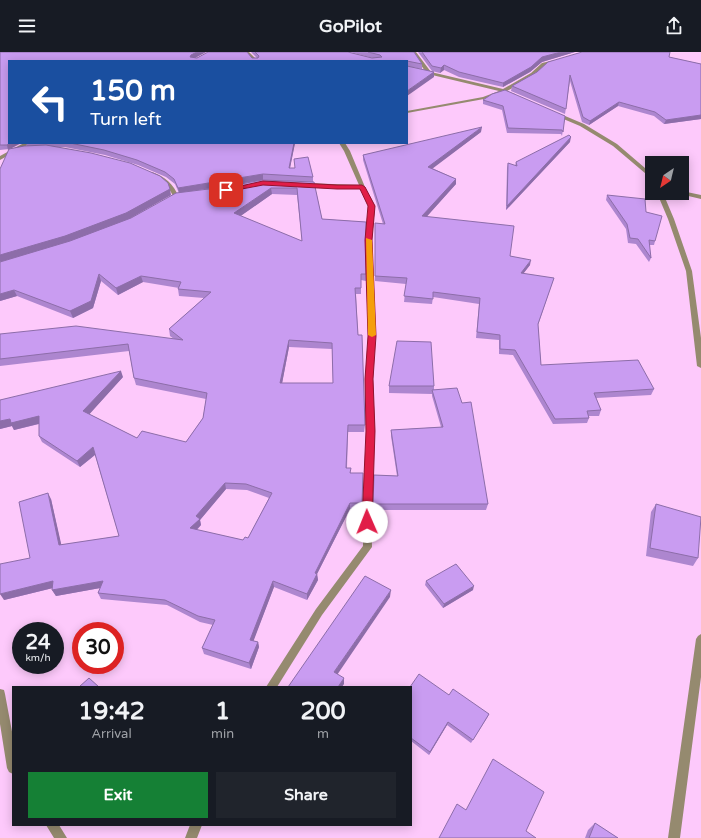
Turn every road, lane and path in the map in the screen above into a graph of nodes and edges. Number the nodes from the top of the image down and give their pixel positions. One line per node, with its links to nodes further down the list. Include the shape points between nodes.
1 (247, 52): 3 (street)
2 (414, 52): 6 (street)
3 (255, 60)
4 (558, 60): 7 (street, via 544,64 533,74)
5 (408, 68): 6 (street)
6 (429, 73): 7 (street)
7 (504, 91): 8 (street); 10 (street, via 484,98)
8 (517, 97)
9 (549, 111): 14 (street, via 582,125 615,145)
10 (408, 112)
11 (343, 144): 17 (street)
12 (28, 146): 13 (street)
13 (0, 158)
14 (645, 171)
15 (145, 172): 20 (street, via 162,177 172,186)
16 (295, 184): 17 (street)
17 (362, 187): 26 (street, via 372,206 369,240 372,336 369,379 371,431 366,509 368,547 319,612)
18 (689, 194): 21 (street)
19 (184, 196): 20 (street)
20 (176, 197): 23 (street)
21 (701, 197)
22 (663, 200): 24 (street, via 690,271)
23 (163, 204)
24 (701, 366)
25 (701, 639): 33 (street)
26 (272, 686)
27 (0, 694): 28 (street)
28 (12, 762)
29 (53, 826): 31 (street)
30 (196, 826): 32 (street)
31 (62, 838)
32 (191, 838)
33 (674, 838)

